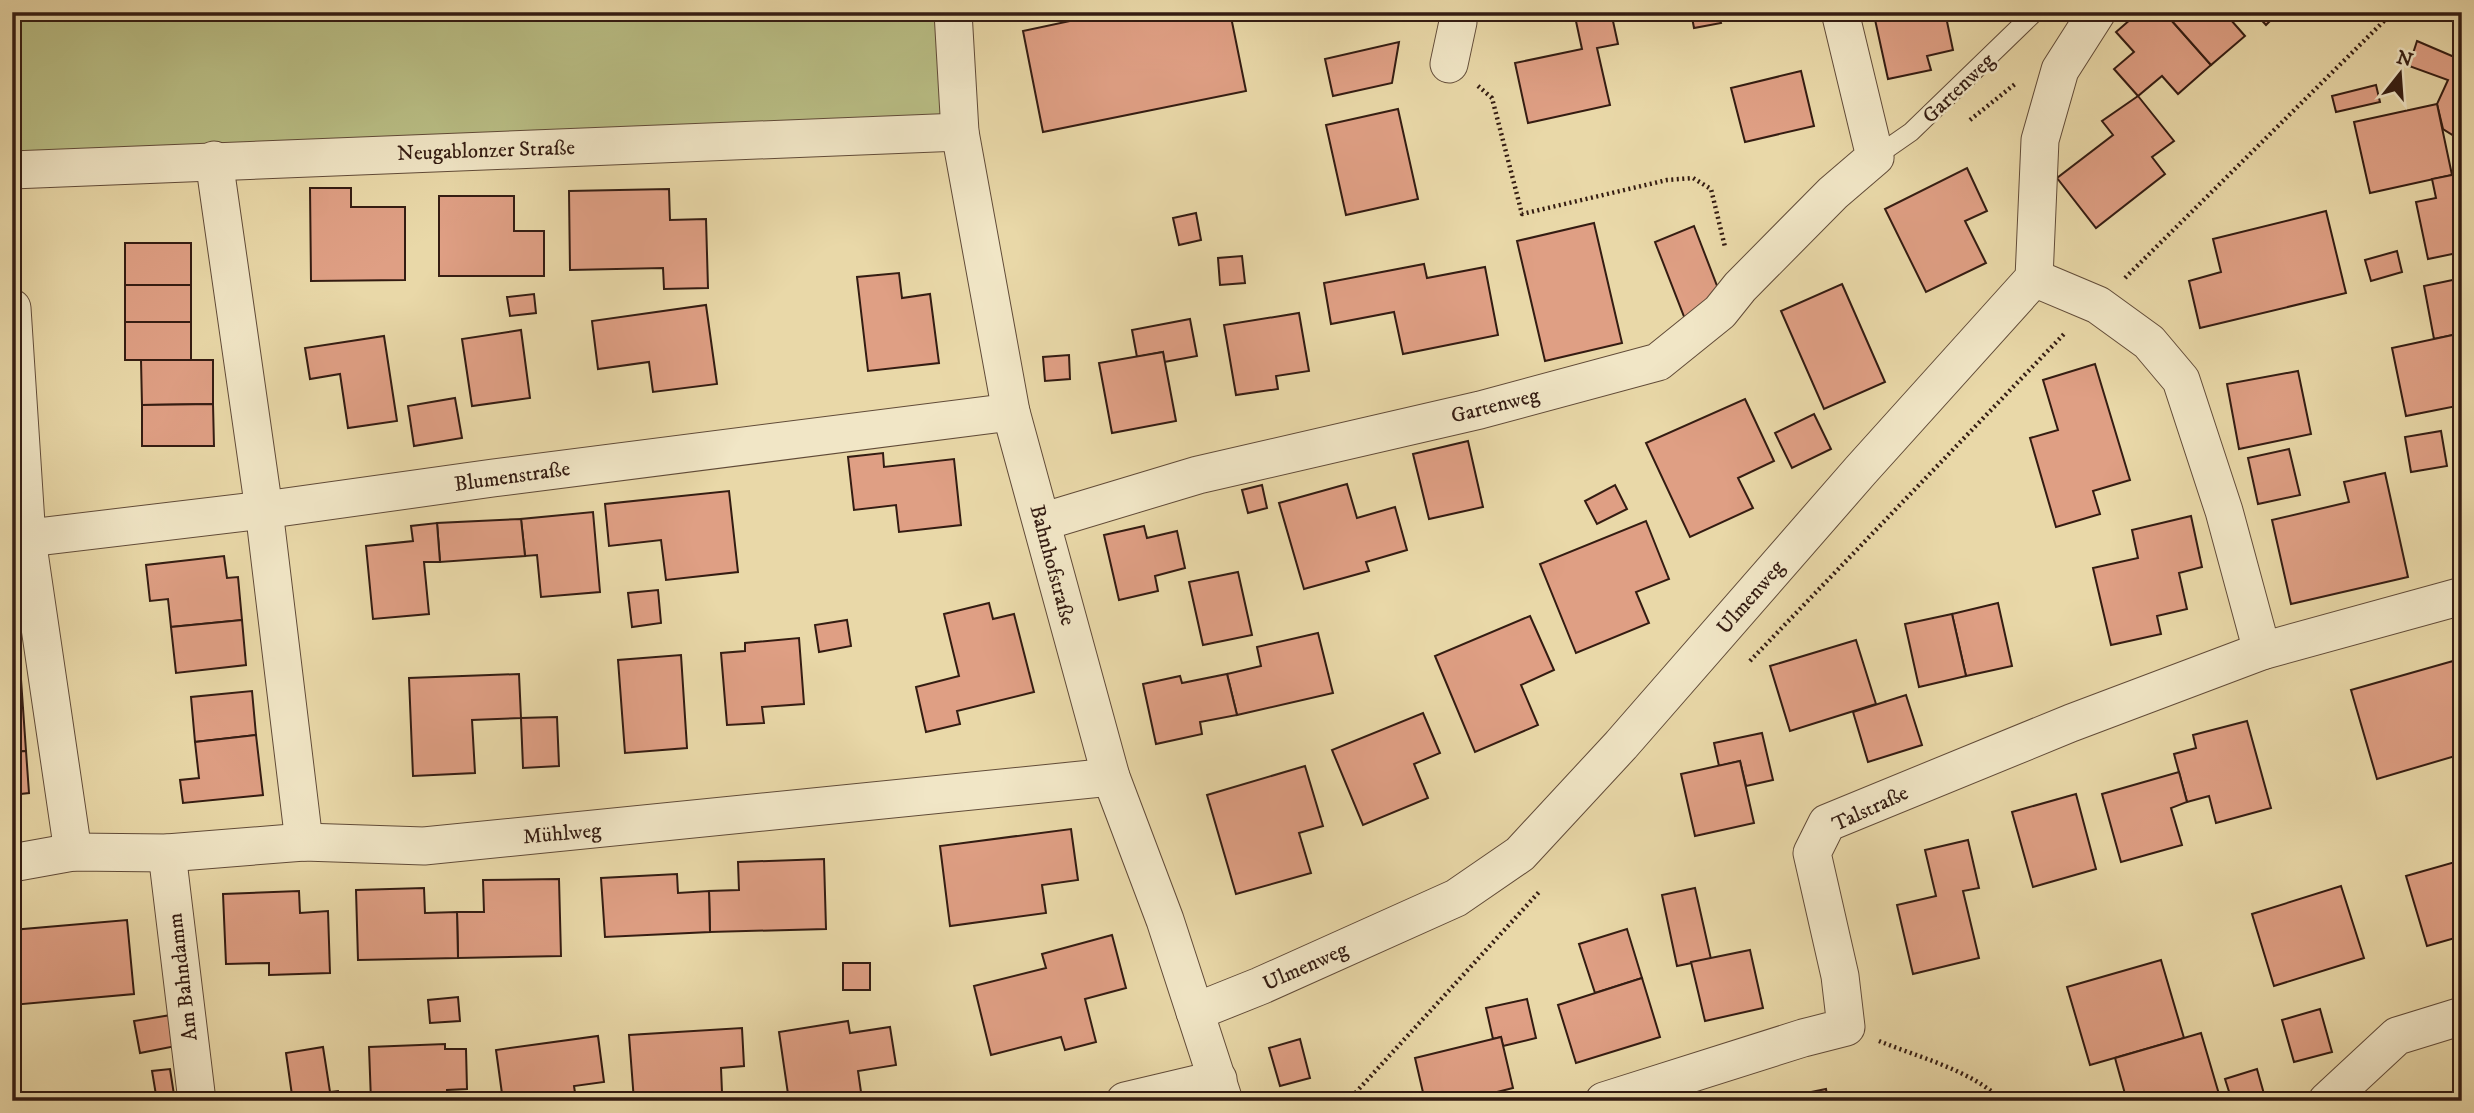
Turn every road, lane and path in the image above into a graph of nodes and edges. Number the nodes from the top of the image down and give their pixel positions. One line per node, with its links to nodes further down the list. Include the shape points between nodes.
1 (953, 12): 8 (street, Bahnhofstraße)
2 (1456, 12): 7 (street)
3 (1840, 12): 9 (street)
4 (2035, 12): 9 (lane, Gartenweg, via 1912,132)
5 (2097, 12): 12 (street, via 2060,70 2040,140)
6 (2393, 12): 14 (path)
7 (1449, 64): 13 (path, via 1492,97 1522,214 1693,178 1711,189)
8 (960, 132): 10 (street, Neugablonzer Straße); 16 (street, Bahnhofstraße)
9 (1875, 157): 13 (street, Gartenweg)
10 (214, 160): 11 (street, Neugablonzer Straße); 17 (street)
11 (12, 170)
12 (2034, 278): 14 (street); 29 (street, Ulmenweg, via 1520,854 1456,898)
13 (1740, 287): 18 (street, Gartenweg, via 1720,312 1658,362 1480,410 1198,475)
14 (2098, 304): 21 (street, via 2149,342 2181,380 2224,511); 22 (path, via 2053,344)
15 (12, 308): 19 (street)
16 (1011, 412): 17 (street, Blumenstraße); 18 (street, Bahnhofstraße)
17 (264, 510): 19 (street, Blumenstraße); 24 (street)
18 (1042, 522): 23 (street, Bahnhofstraße)
19 (20, 539): 25 (street)
20 (2462, 596): 21 (street, Talstraße)
21 (2262, 650): 31 (street, Talstraße, via 1827,823 1812,853 1840,976)
22 (1748, 664)
23 (1111, 777): 24 (street, Mühlweg, via 424,846); 29 (street, Bahnhofstraße)
24 (304, 842): 26 (street, Mühlweg)
25 (73, 852): 26 (street, Mühlweg); 27 (street, Mühlweg)
26 (167, 853): 34 (street, Am Bahndamm)
27 (12, 863)
28 (1545, 885): 36 (path)
29 (1195, 1012): 32 (street, Bahnhofstraße)
30 (2462, 1016): 39 (street, via 2397,1036)
31 (1846, 1027): 33 (street, via 1803,1038); 38 (path, via 1934,1060)
32 (1221, 1090): 35 (street)
33 (1670, 1090): 37 (street)
34 (197, 1101)
35 (1125, 1101)
36 (1348, 1101)
37 (1604, 1101)
38 (2003, 1101)
39 (2327, 1101)

